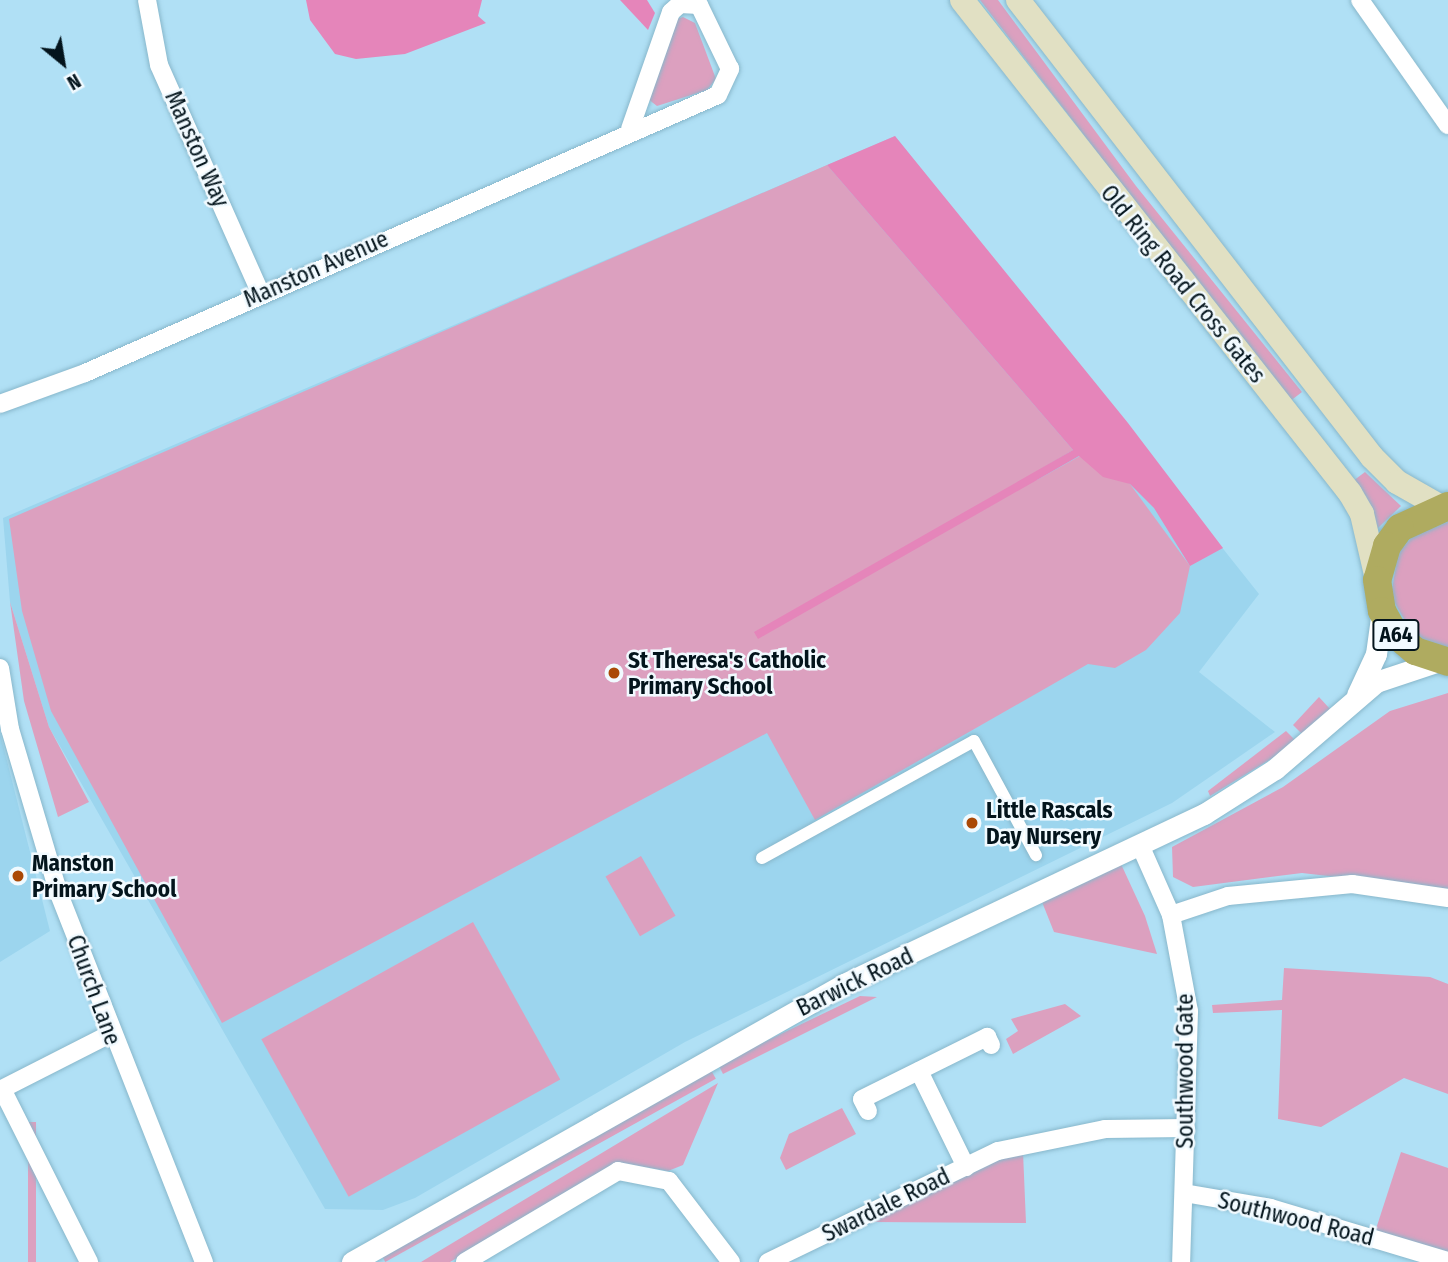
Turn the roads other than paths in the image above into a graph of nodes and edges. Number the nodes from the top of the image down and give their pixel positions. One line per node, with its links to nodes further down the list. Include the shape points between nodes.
1 (147, 0): 7 (street, Manston Way, via 159,65)
2 (962, 0): 10 (main road, Old Ring Road Cross Gates, via 1350,493 1362,514)
3 (1018, 0): 9 (main road, Old Ring Road Cross Gates, via 1372,457 1398,482)
4 (1360, 0): 5 (street)
5 (1448, 125)
6 (630, 129): 6 (street, Manston Avenue, via 718,95 728,84 730,69 699,5 687,2 671,12); 7 (street, Manston Avenue)
7 (261, 293): 8 (street, Manston Avenue, via 29,398)
8 (0, 404)
9 (1445, 506): 10 (highway, A64, via 1401,528 1387,546)
10 (1377, 580): 11 (highway, A64)
11 (1382, 611): 12 (highway, A64, via 1395,634); 14 (street, Barwick Road, via 1376,654)
12 (1443, 661): 14 (street, Barwick Road, via 1376,682)
13 (0, 668): 20 (street, Church Lane, via 10,730 55,881)
14 (1355, 700): 15 (street, Barwick Road, via 1244,791)
15 (1140, 845): 19 (street, Southwood Gate); 31 (street, Barwick Road, via 832,991)
16 (1036, 855): 17 (street, via 974,741)
17 (762, 859)
18 (1448, 898): 19 (street, via 1352,884 1228,896)
19 (1171, 915): 25 (street, Southwood Gate, via 1189,1011)
20 (110, 1034): 23 (street); 30 (street, Church Lane)
21 (991, 1045): 22 (street, via 987,1037)
22 (919, 1071): 24 (street, via 862,1100); 26 (street, Swardale Road)
23 (1, 1089): 29 (street)
24 (868, 1111)
25 (1186, 1128): 26 (street, Swardale Road, via 1105,1129 998,1151); 27 (street, Southwood Gate)
26 (966, 1167): 34 (street, Swardale Road)
27 (1184, 1193): 28 (street, Southwood Road, via 1271,1208); 35 (street, Southwood Gate)
28 (1448, 1261)
29 (89, 1262)
30 (204, 1262)
31 (352, 1262)
32 (467, 1262): 33 (street, via 618,1171 669,1181)
33 (731, 1262)
34 (768, 1262)
35 (1181, 1262)

